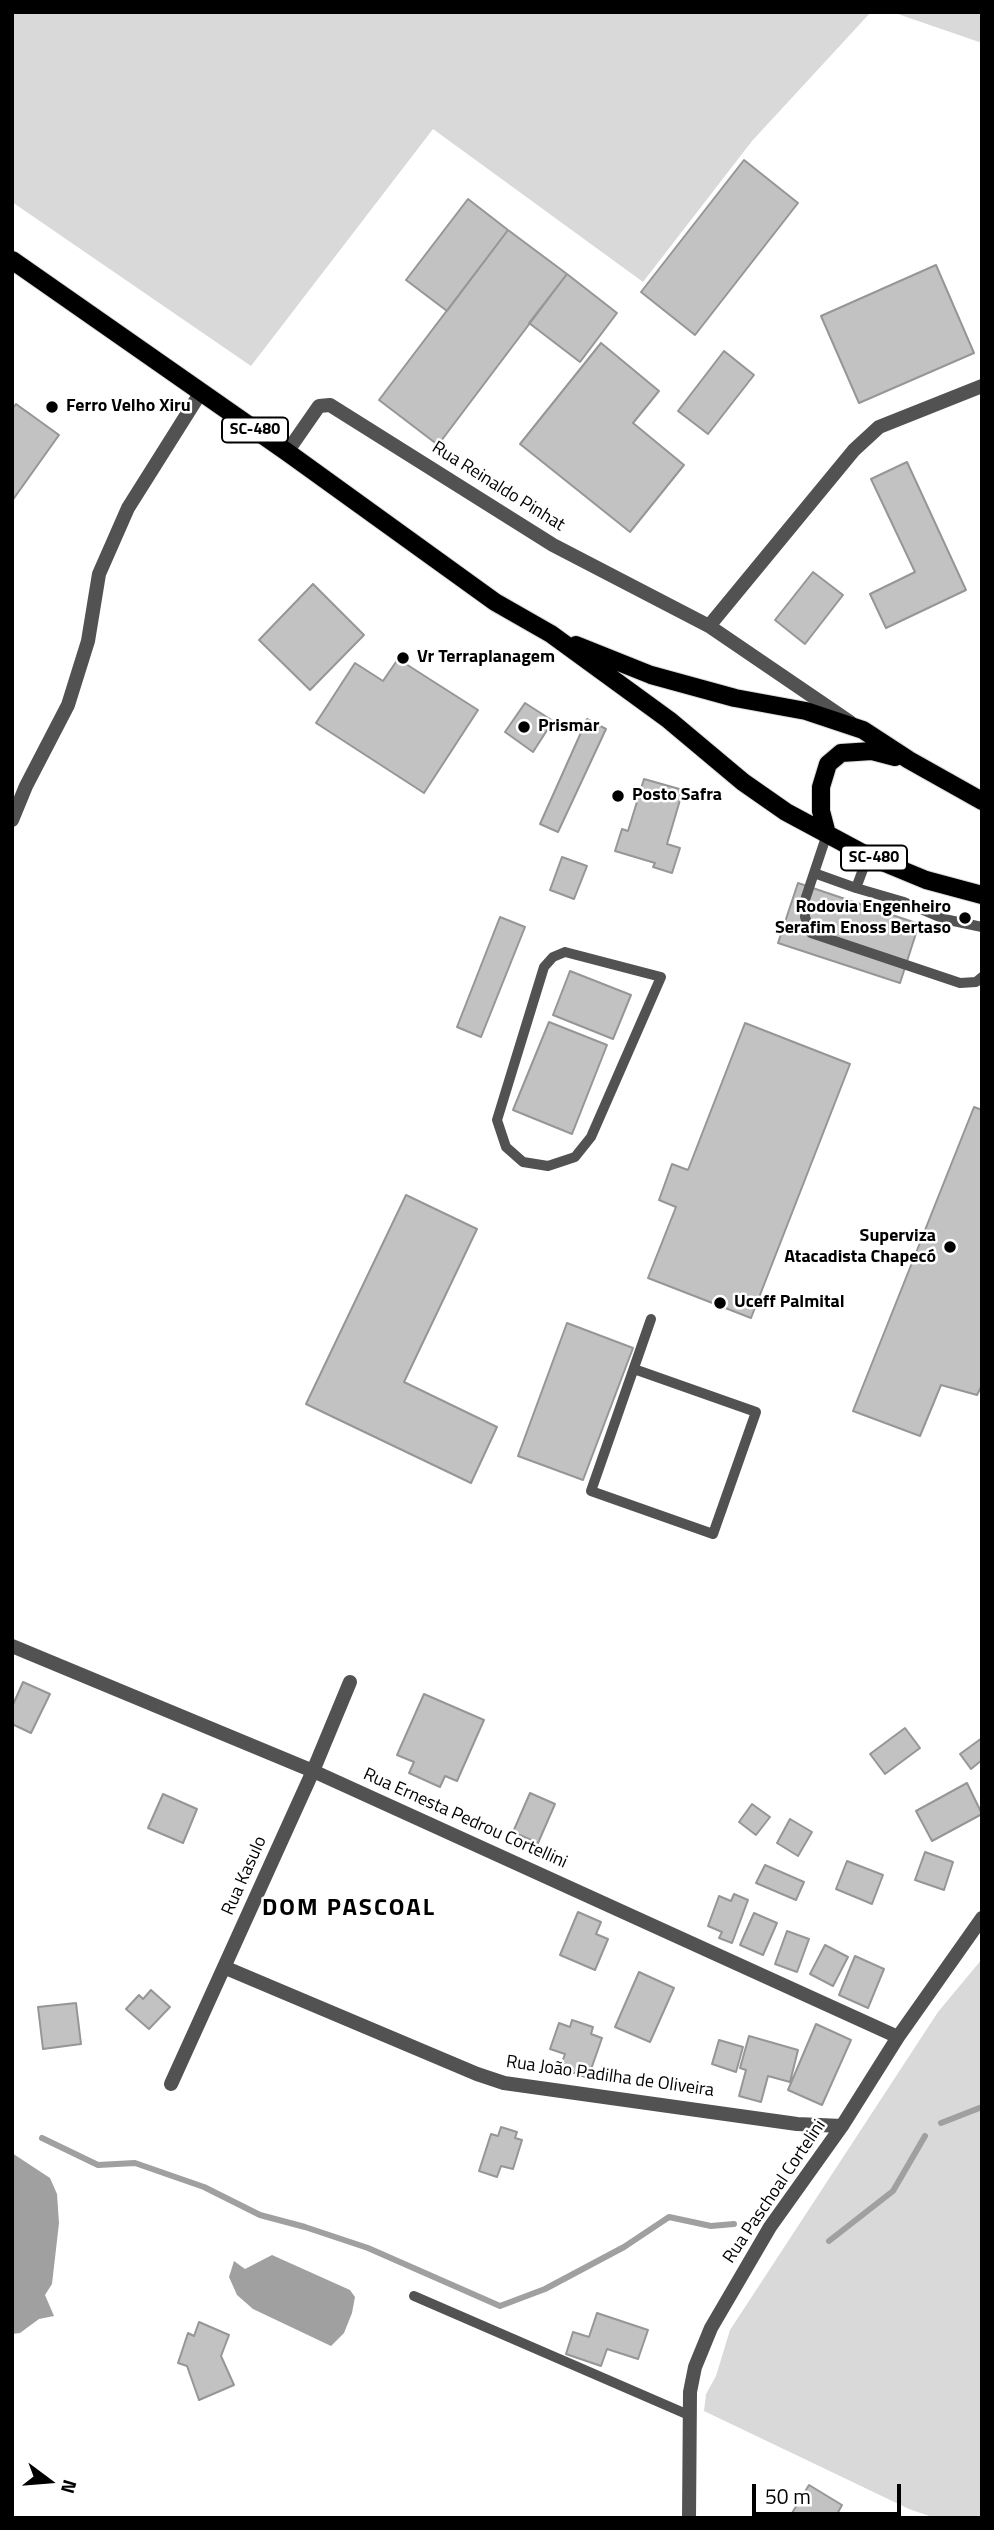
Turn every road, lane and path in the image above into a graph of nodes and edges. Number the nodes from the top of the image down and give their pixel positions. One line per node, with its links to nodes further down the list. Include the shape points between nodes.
1 (12, 260): 3 (main road, SC-480)
2 (982, 386): 5 (street, via 879,427 854,450)
3 (201, 392): 4 (main road, SC-480); 10 (street, via 128,508 99,574 88,640 68,705)
4 (286, 452): 5 (street, Rua Reinaldo Pinhat, via 319,406 330,405 553,545); 6 (main road, SC-480, via 495,602)
5 (709, 626): 7 (street, Rua Reinaldo Pinhat)
6 (551, 634): 7 (main road, via 651,675 806,711); 11 (main road, SC-480, via 669,720 743,782)
7 (863, 730): 8 (main road)
8 (909, 760): 9 (main road); 11 (main road, via 872,751 841,753 828,764 821,787)
9 (982, 801)
10 (12, 820)
11 (827, 834): 12 (main road, SC-480); 13 (lane)
12 (867, 856): 14 (lane); 15 (main road, SC-480, via 926,880)
13 (814, 873): 14 (lane); 18 (lane, via 805,900 811,933 960,983)
14 (856, 888): 16 (lane, via 944,919)
15 (975, 893)
16 (982, 927)
17 (661, 977): 17 (lane, via 565,952 544,967 497,1120 506,1147 523,1162 548,1166 575,1157 591,1137)
18 (982, 977)
19 (651, 1319): 20 (lane)
20 (634, 1368): 20 (lane, via 756,1412 713,1534 591,1492)
21 (12, 1646): 23 (street, Rua Ernesta Pedrou Cortellini)
22 (350, 1682): 23 (street, Rua Kasulo)
23 (313, 1771): 25 (street, Rua Kasulo); 26 (street, Rua Ernesta Pedrou Cortellini)
24 (982, 1918): 26 (street, Rua Paschoal Cortelini)
25 (226, 1968): 27 (street, Rua Kasulo); 28 (street, Rua João Padilha de Oliveira, via 504,2083 797,2124)
26 (898, 2037): 28 (street, Rua Paschoal Cortelini)
27 (171, 2084)
28 (842, 2126): 30 (street, Rua Paschoal Cortelini, via 770,2227 711,2329 695,2367)
29 (414, 2296): 30 (lane)
30 (691, 2416): 31 (street, Rua Paschoal Cortelini)
31 (690, 2518)

